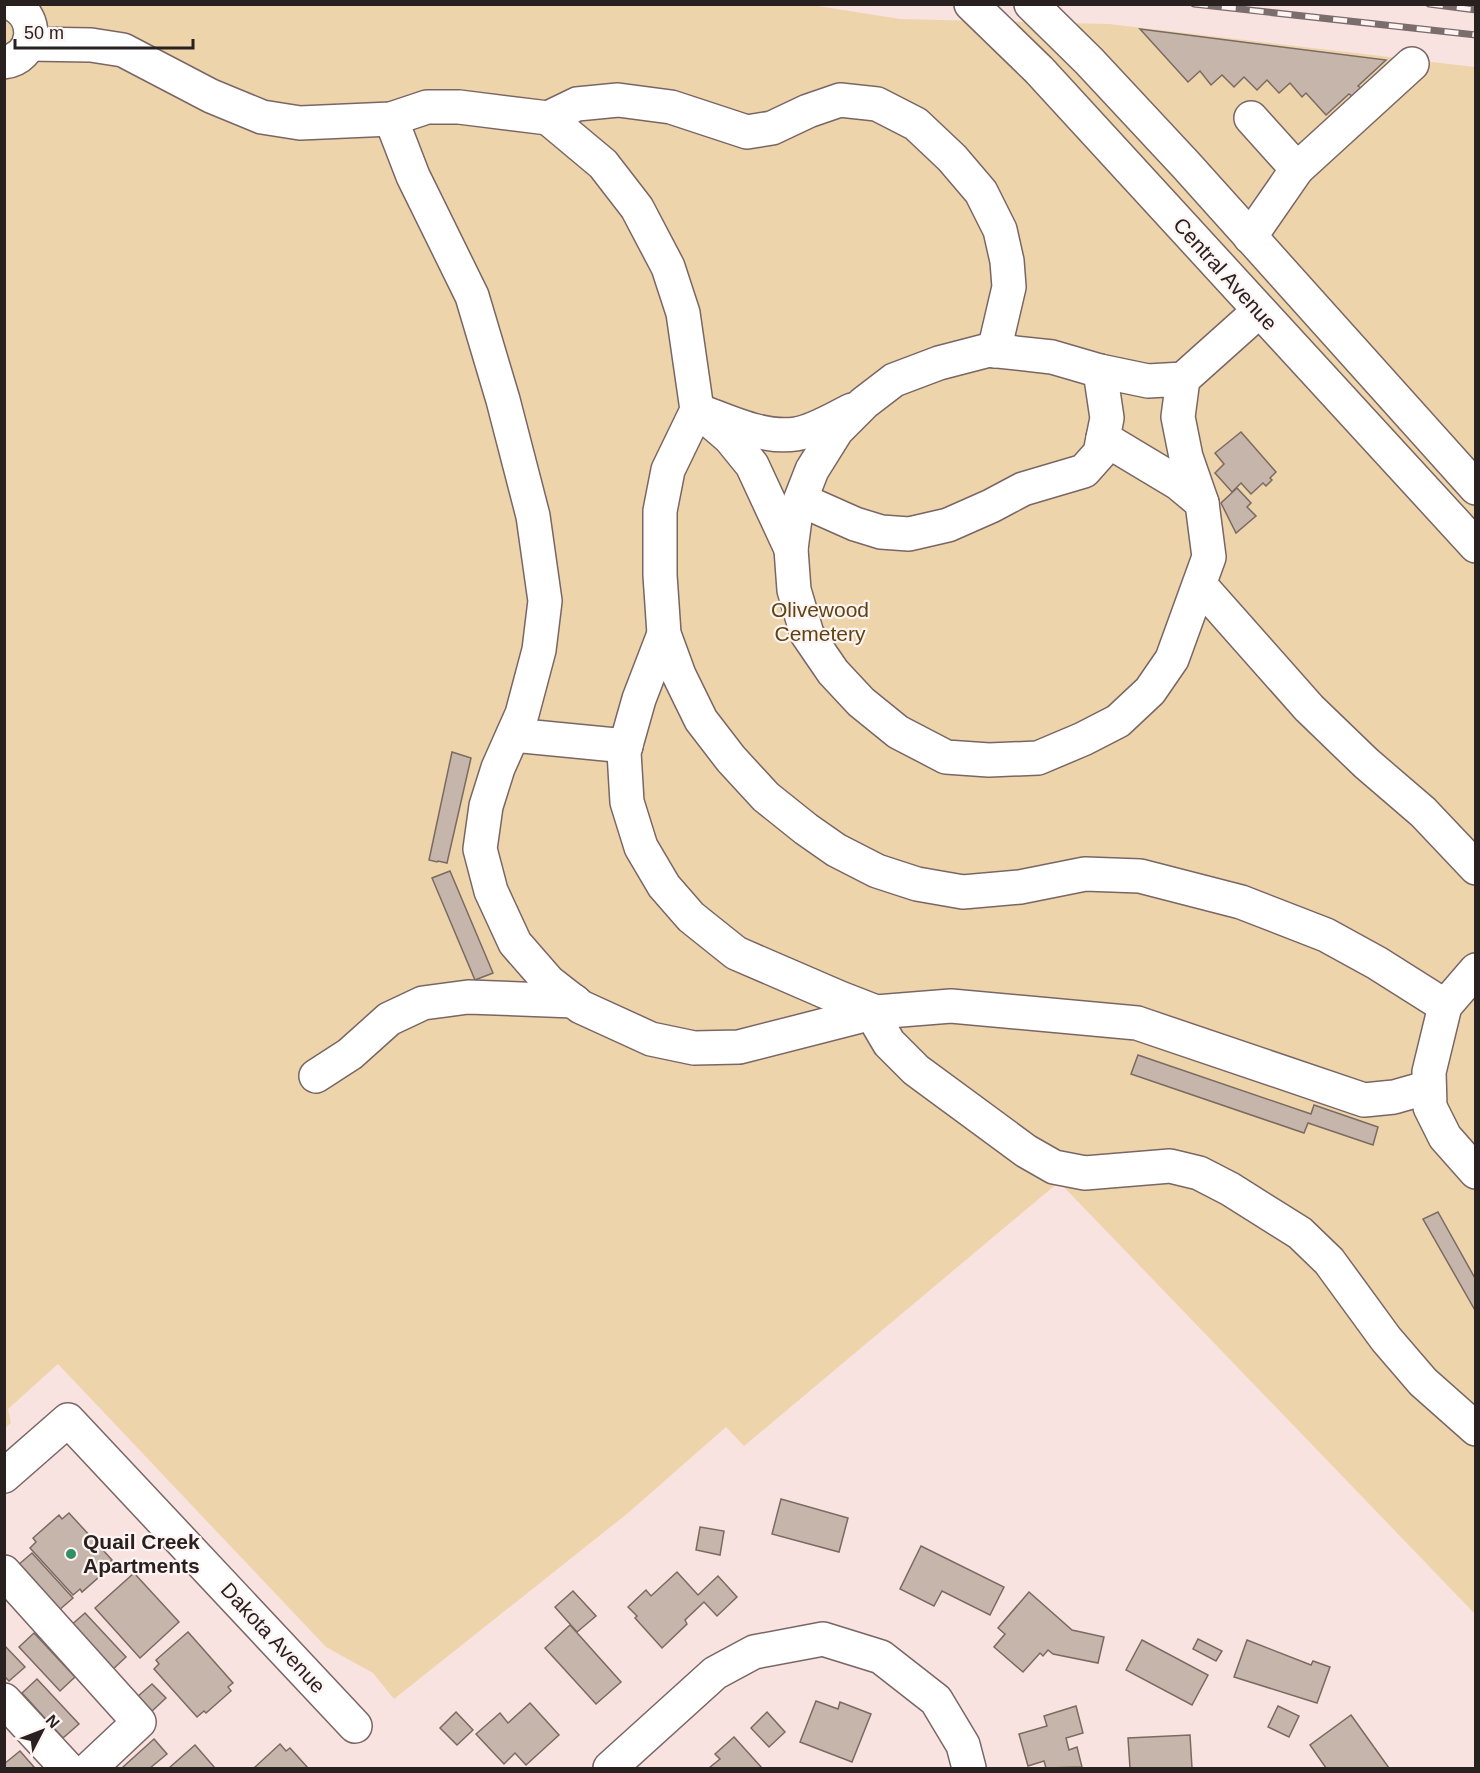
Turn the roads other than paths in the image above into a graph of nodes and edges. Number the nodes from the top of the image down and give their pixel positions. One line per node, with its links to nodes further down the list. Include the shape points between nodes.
1 (12, 4): 4 (main road, via 26,14 32,34)
2 (971, 4): 11 (main road, Central Avenue, via 1039,70)
3 (1031, 4): 10 (main road, Central Avenue, via 1089,61)
4 (17, 53): 8 (main road, via 91,45 123,50 211,96 262,117 300,123)
5 (1412, 64): 9 (main road)
6 (548, 118): 8 (main road, via 427,107); 12 (main road, via 577,104 618,100 671,107 747,132 772,128 840,99 877,104 916,124 981,192 1000,230 1009,287); 16 (main road, via 603,165 637,208 668,267 683,313)
7 (1251, 118): 9 (main road)
8 (391, 119): 25 (main road, via 412,176 472,296 533,516 545,601 539,650)
9 (1297, 169): 10 (main road)
10 (1250, 237): 18 (main road, Central Avenue)
11 (1259, 311): 14 (main road); 21 (main road, Central Avenue)
12 (994, 351): 13 (main road, via 1052,357); 15 (main road, via 939,363 894,380)
13 (1100, 371): 14 (main road, via 1148,381); 17 (main road, via 1107,418)
14 (1183, 380): 20 (main road, via 1178,417 1186,457)
15 (864, 403): 16 (main road, via 797,434 771,434); 19 (main road, via 837,430 812,470)
16 (698, 410): 22 (main road, via 730,438 752,465); 24 (main road, via 668,470 660,511)
17 (1103, 438): 19 (main road, via 1100,453 1084,471 1023,489 948,525 909,534 881,532 855,524); 20 (main road, via 1178,483)
18 (1476, 488)
19 (801, 500): 22 (main road)
20 (1202, 503): 23 (main road, via 1209,557)
21 (1476, 546)
22 (791, 549): 23 (main road, via 794,590 807,634 833,672 861,702 898,732 946,757 1038,758 1118,721 1150,691 1172,659)
23 (1200, 585): 27 (main road, via 1309,708 1423,812)
24 (664, 634): 26 (main road); 30 (main road, via 701,720 731,759 766,797 806,829 877,871 917,884 963,892 1020,887 1085,874 1140,876 1240,902 1326,935)
25 (513, 735): 26 (main road); 29 (main road, via 486,806 480,849 491,891 515,943 549,982)
26 (626, 747): 31 (main road, via 627,802 641,847 664,886 691,917 736,953)
27 (1476, 868)
28 (1476, 970): 30 (main road)
29 (574, 1001): 31 (main road, via 651,1039 694,1048 739,1047); 32 (main road, via 468,997 423,1003 389,1019 350,1054)
30 (1445, 1006): 33 (main road)
31 (876, 1012): 33 (main road, via 951,1006 1137,1023 1364,1100); 35 (main road, via 889,1043 916,1070 1026,1151 1054,1167 1085,1173 1170,1166 1199,1173 1300,1233 1329,1261 1423,1382)
32 (316, 1076)
33 (1429, 1087): 34 (main road, via 1430,1107 1445,1137)
34 (1476, 1172)
35 (1476, 1429)
36 (4, 1476): 39 (main road, Dakota Avenue, via 68,1419)
37 (4, 1572): 41 (main road, via 139,1722)
38 (4, 1700): 40 (main road)
39 (355, 1726)
40 (67, 1768)
41 (90, 1768)
42 (609, 1768): 43 (main road, via 716,1673 754,1652 823,1639 881,1657 936,1700 963,1745)
43 (969, 1768)

